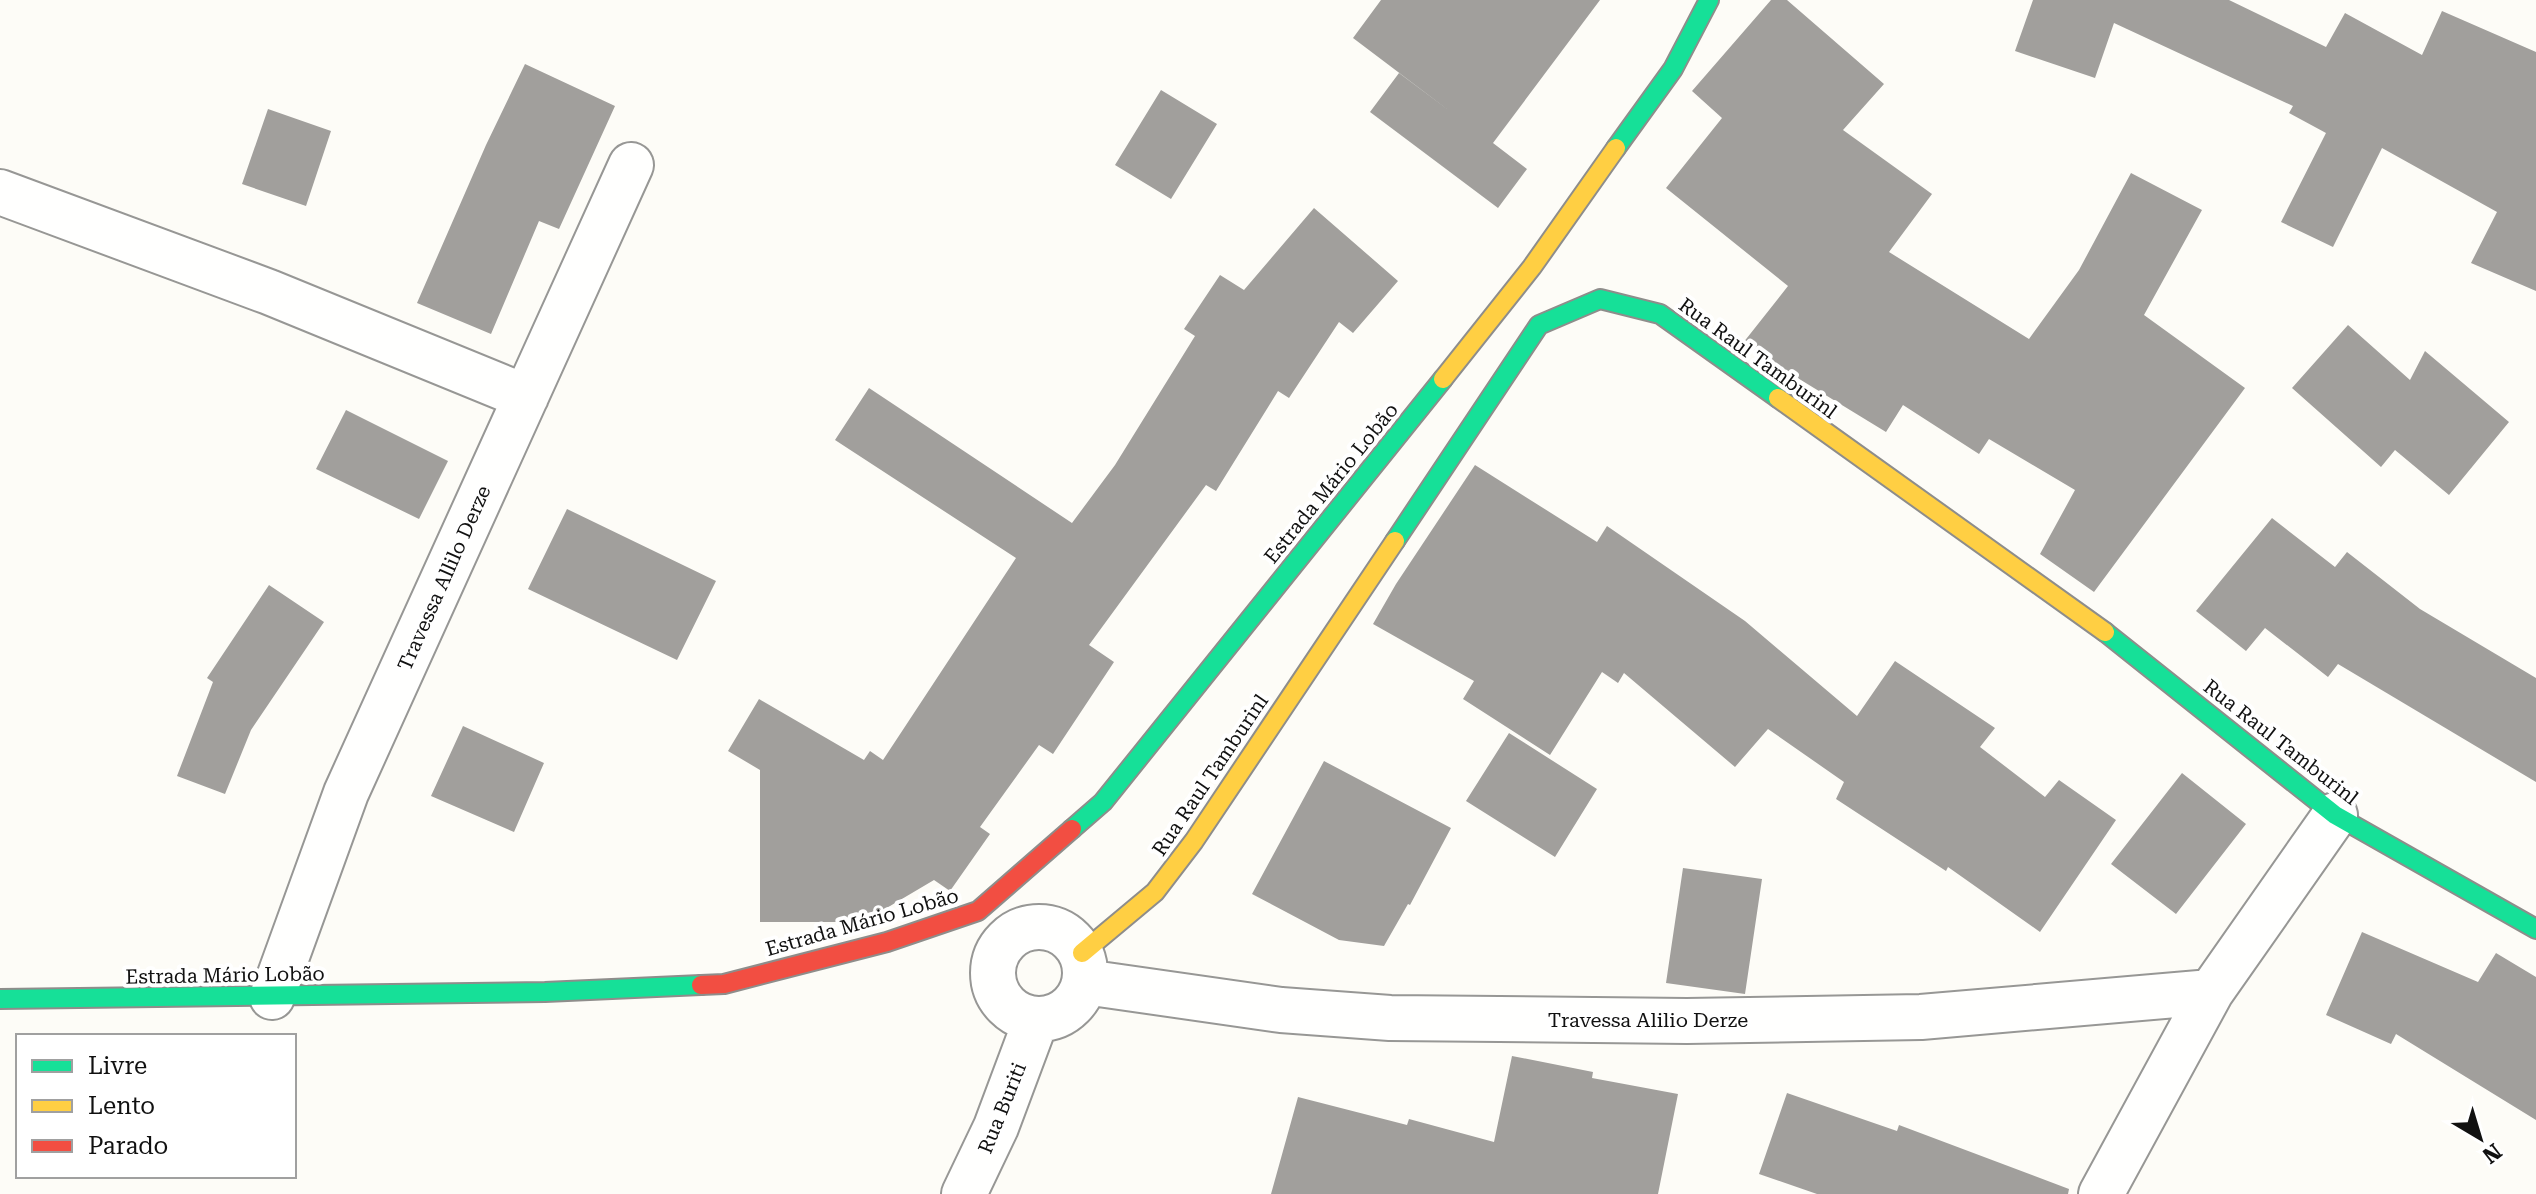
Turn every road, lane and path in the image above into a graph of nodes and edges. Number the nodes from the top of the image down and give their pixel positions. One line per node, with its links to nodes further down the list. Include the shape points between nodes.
1 (1709, 0): 6 (street, Estrada Mário Lobão, via 1673,69 1532,267 1103,802)
2 (631, 165): 4 (street, Travessa Allilo Derze)
3 (0, 192): 4 (street, via 269,292)
4 (526, 397): 10 (street, Travessa Allilo Derze, via 346,793)
5 (2335, 815): 7 (street, Rua Raul Tamburinl); 8 (street, Rua Raul Tamburinl, via 2121,643 1660,314 1600,299 1539,325 1194,841); 9 (street)
6 (991, 927): 8 (street, via 1046,926 1066,935); 10 (street, Estrada Mário Lobão, via 887,942 724,984); 12 (street, via 995,992 1012,1012)
7 (2536, 929)
8 (1084, 968): 9 (street, Travessa Alilio Derze, via 1281,1010 1390,1018 1921,1017); 12 (street, via 1076,1002 1058,1015)
9 (2211, 992): 14 (street)
10 (272, 997): 11 (street, Estrada Mário Lobão)
11 (0, 999)
12 (1036, 1020): 13 (street, Rua Buriti)
13 (964, 1194)
14 (2101, 1194)

